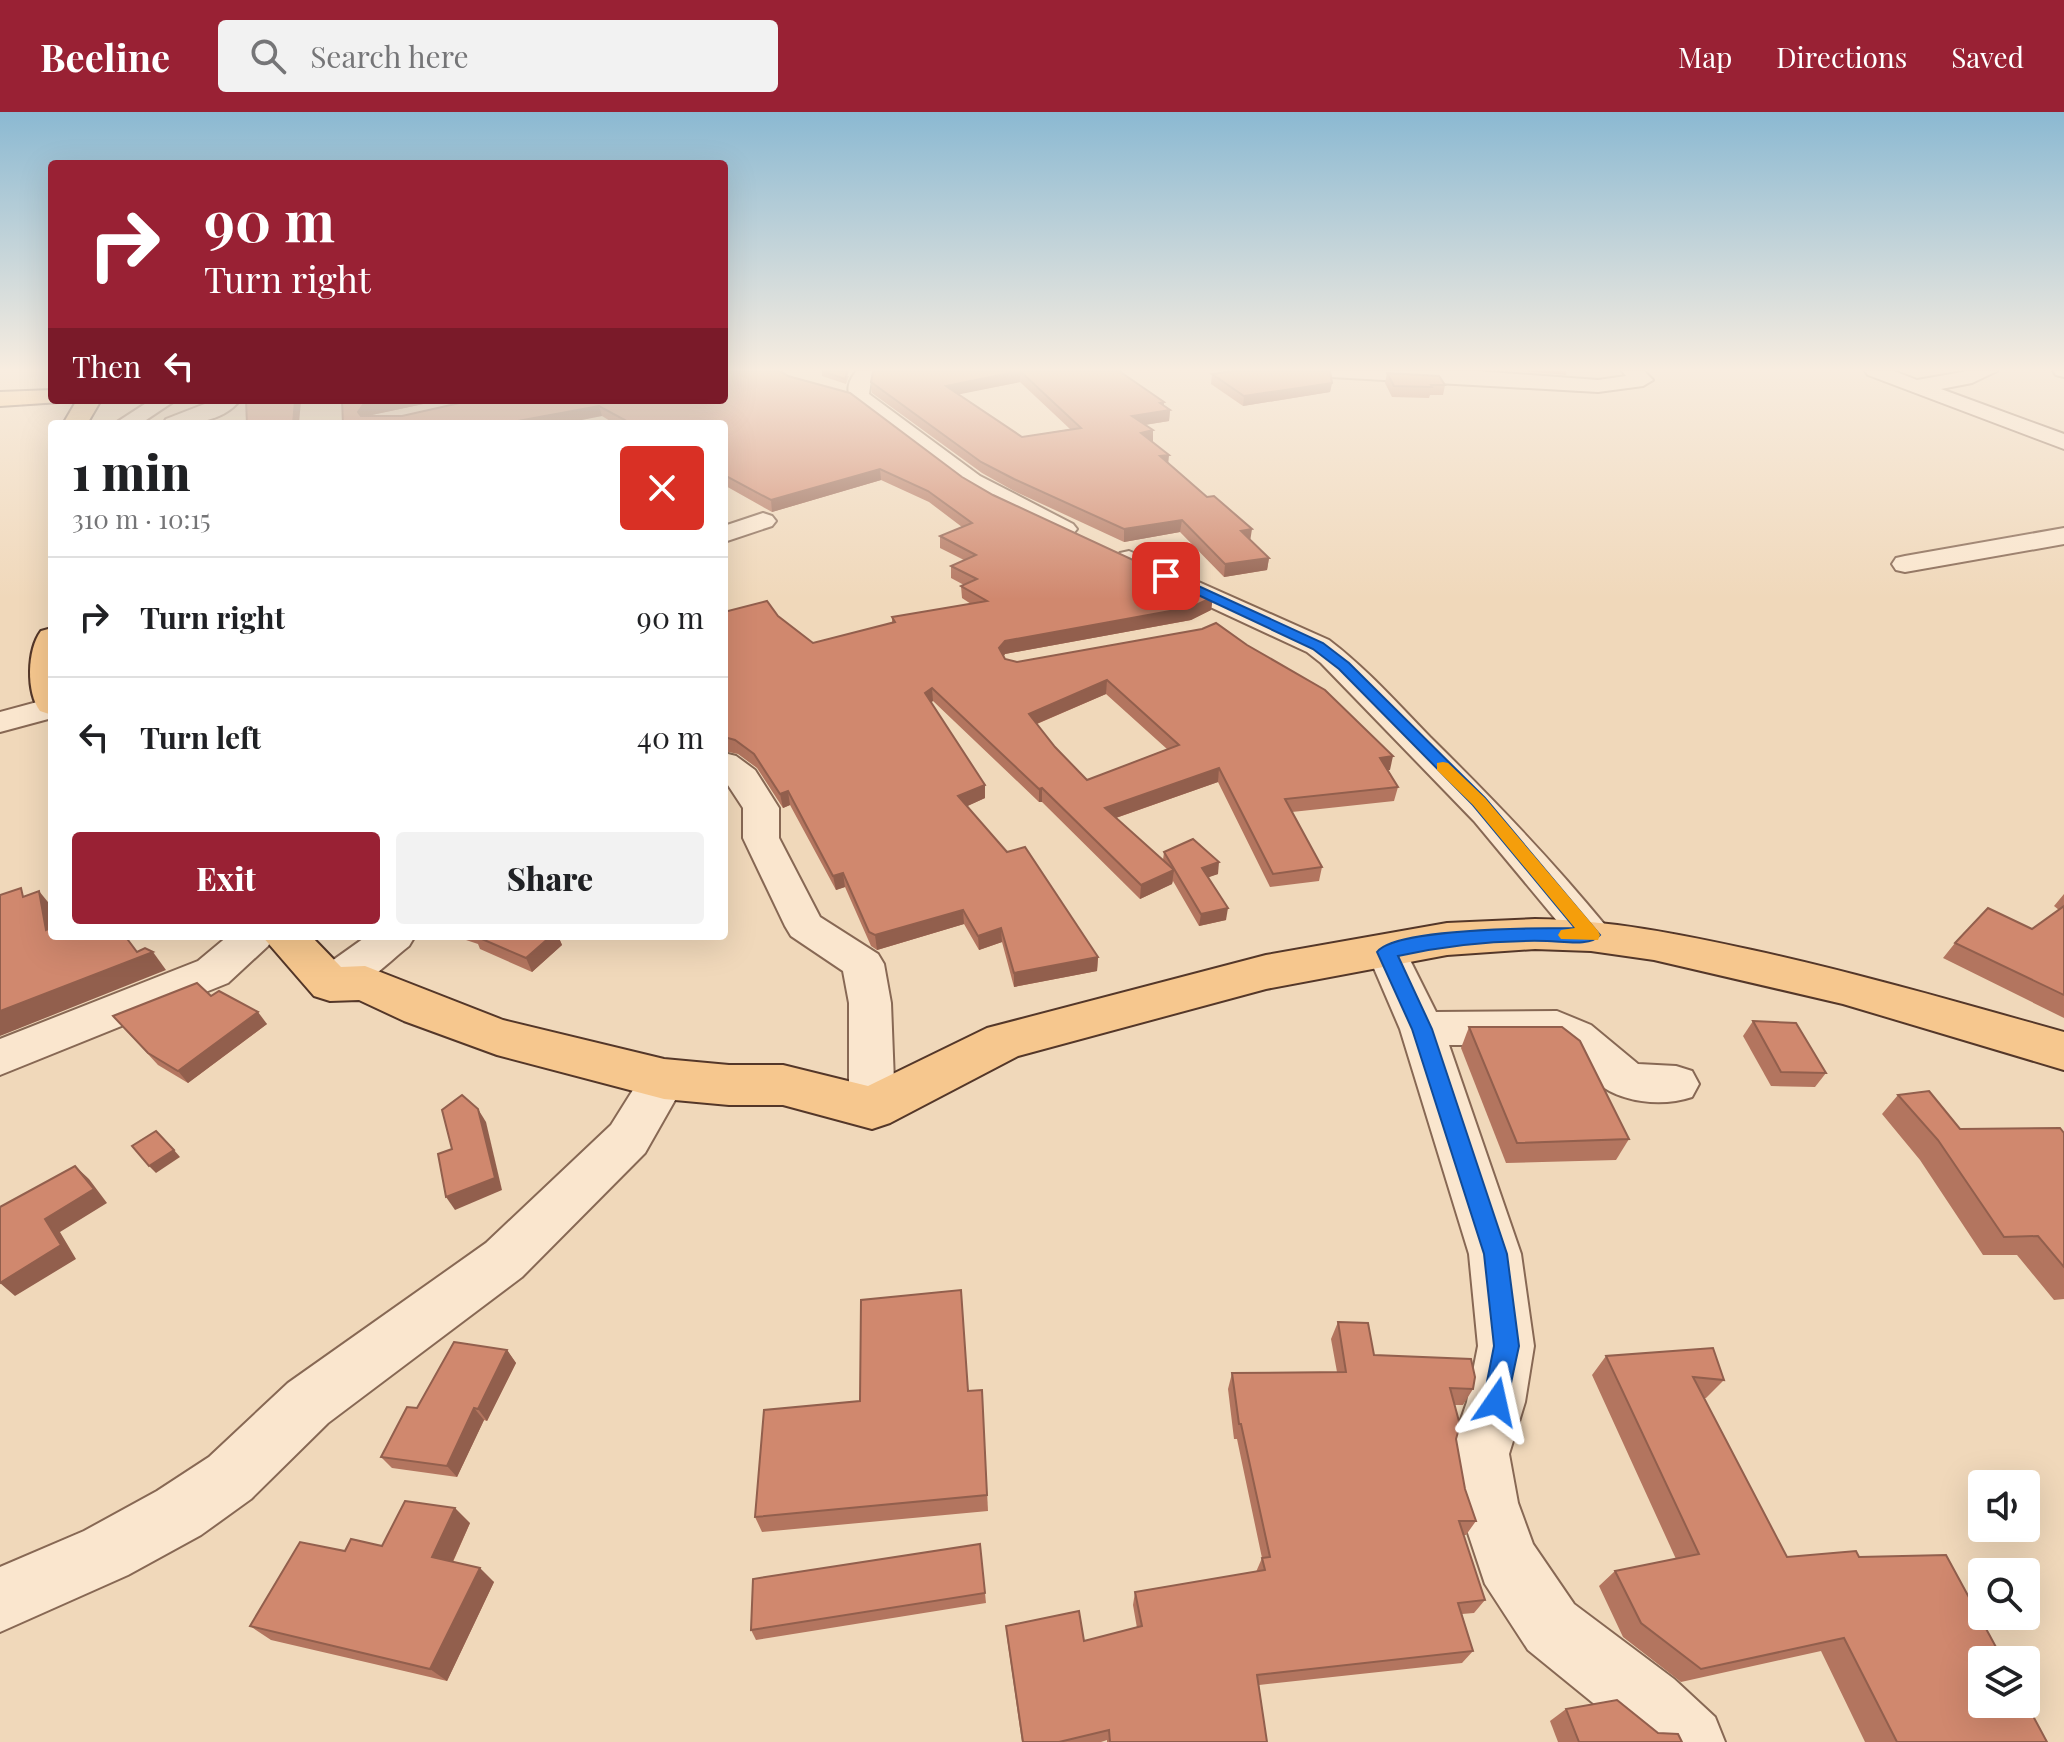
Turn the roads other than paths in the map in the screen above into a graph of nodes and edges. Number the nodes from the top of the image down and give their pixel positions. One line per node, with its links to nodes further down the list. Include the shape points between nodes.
1 (923, 447): 6 (street, via 972,481)
2 (763, 521): 3 (street)
3 (728, 533)
4 (2064, 536): 5 (street)
5 (1905, 564)
6 (1240, 610): 7 (street); 11 (street, via 1318,646 1344,666 1479,801)
7 (1213, 623)
8 (48, 691): 9 (street)
9 (0, 722)
10 (728, 763): 22 (street, via 761,808 761,838 805,926 863,964 870,1003)
11 (1591, 935): 15 (main road, via 1447,939); 18 (main road, via 1843,987)
12 (249, 940): 19 (street, via 213,972)
13 (288, 940): 16 (main road)
14 (390, 940): 16 (street)
15 (1387, 952): 17 (street); 22 (main road, via 1266,972 1004,1041)
16 (330, 984): 20 (main road, via 365,983 497,1037)
17 (1422, 1029): 21 (street, via 1557,1028 1573,1033 1621,1076); 24 (street, via 1495,1254 1506,1346 1479,1454 1507,1562 1551,1627 1650,1703)
18 (2064, 1051)
19 (0, 1058)
20 (664, 1079): 22 (main road, via 783,1085); 23 (street, via 628,1139 504,1260 308,1403 230,1478 106,1553)
21 (1676, 1084)
22 (872, 1108)
23 (0, 1600)
24 (1690, 1742)

